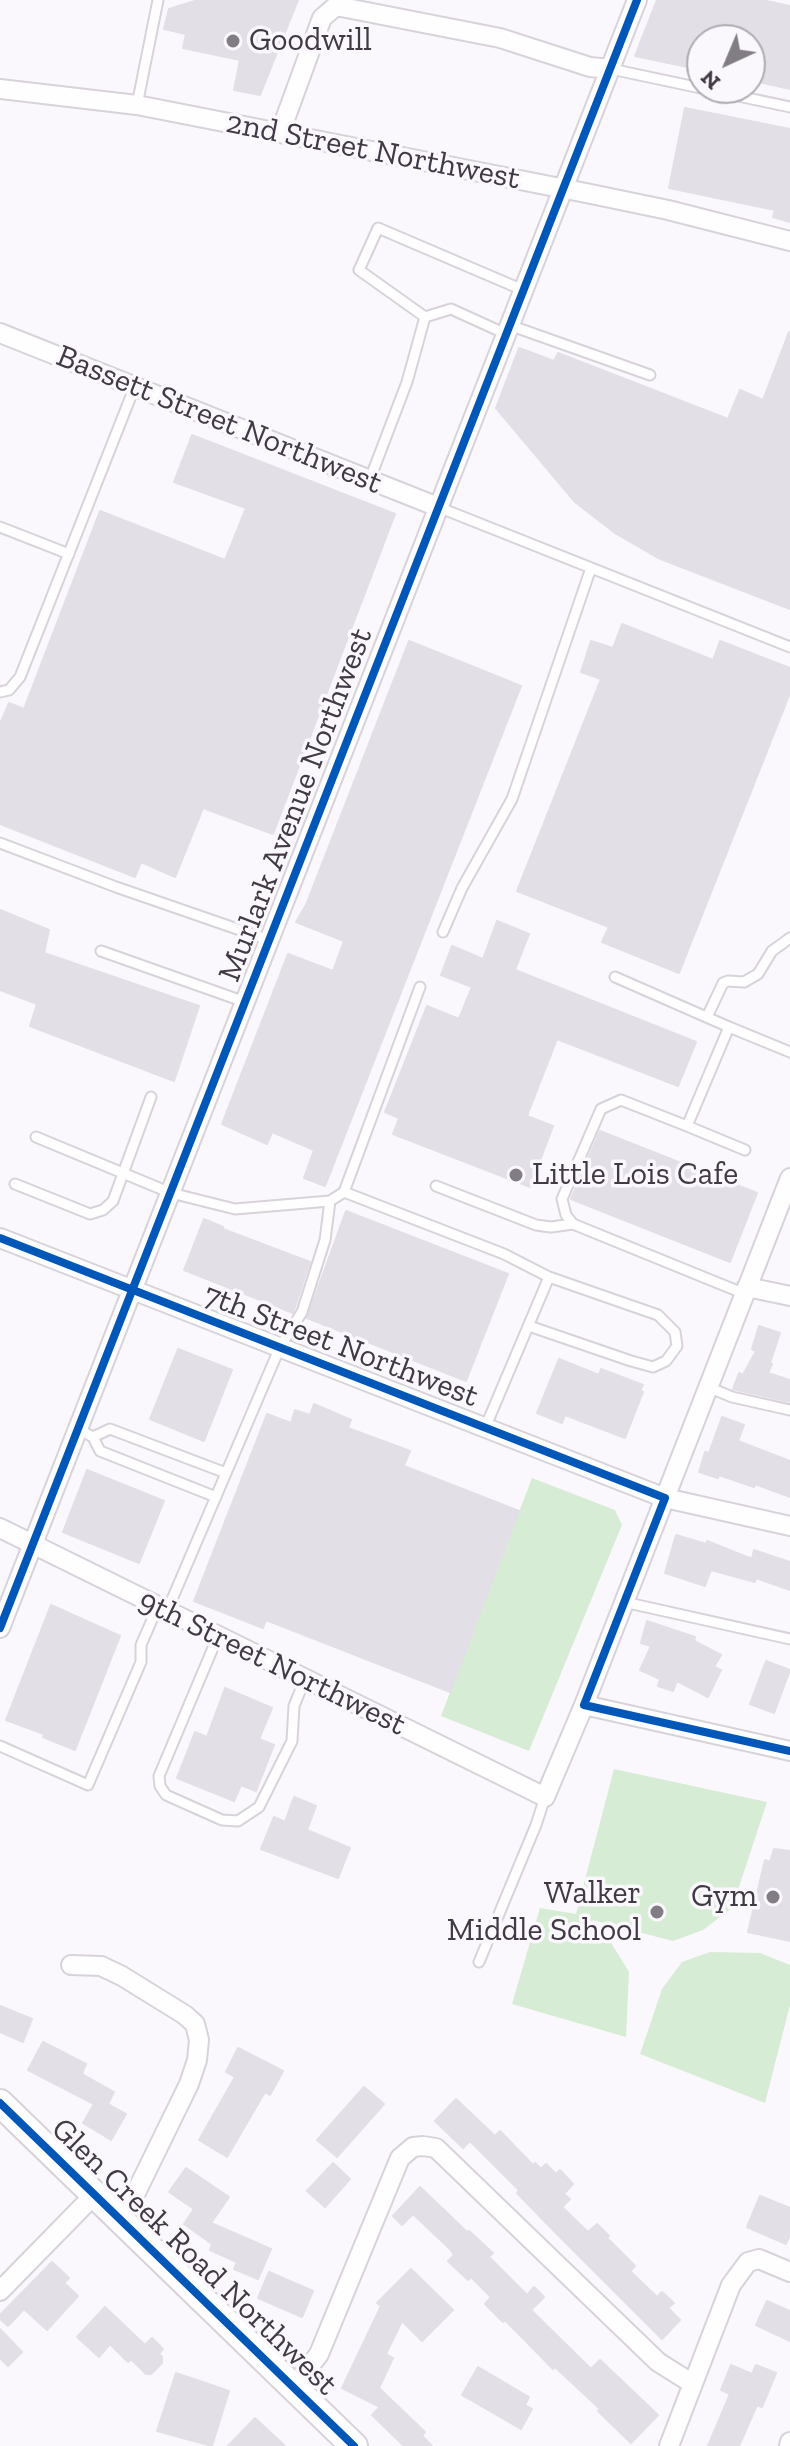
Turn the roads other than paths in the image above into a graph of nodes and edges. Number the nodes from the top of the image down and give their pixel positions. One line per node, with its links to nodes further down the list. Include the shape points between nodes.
1 (158, 0): 6 (lane)
2 (637, 0): 4 (street, Murlark Avenue Northwest)
3 (340, 4): 4 (street, via 500,38); 8 (street, via 322,18)
4 (611, 69): 7 (lane); 9 (street, Murlark Avenue Northwest)
5 (0, 89): 6 (street, 2nd Street Northwest)
6 (137, 105): 8 (street, 2nd Street Northwest)
7 (790, 107)
8 (280, 133): 9 (street, 2nd Street Northwest)
9 (563, 188): 10 (street, 2nd Street Northwest); 11 (street, Murlark Avenue Northwest)
10 (790, 241)
11 (523, 290): 12 (lane, via 378,228 359,270); 13 (street, Murlark Avenue Northwest)
12 (425, 317): 13 (lane, via 451,309); 17 (lane)
13 (507, 330): 15 (lane); 18 (street, Murlark Avenue Northwest)
14 (0, 333): 16 (street, Bassett Street Northwest)
15 (650, 375)
16 (135, 386): 17 (street, Bassett Street Northwest); 20 (lane)
17 (370, 479): 18 (street, Bassett Street Northwest)
18 (438, 507): 21 (lane); 27 (street, Murlark Avenue Northwest)
19 (0, 527): 20 (lane)
20 (69, 554): 23 (lane, via 20,677)
21 (591, 568): 22 (lane); 25 (lane, via 512,799)
22 (790, 647)
23 (0, 692)
24 (0, 843): 27 (lane)
25 (443, 932)
26 (790, 938): 32 (lane, via 772,951 758,974 744,982 723,983)
27 (269, 940): 31 (street, Murlark Avenue Northwest)
28 (101, 951): 31 (lane)
29 (615, 977): 32 (lane)
30 (420, 987): 43 (lane)
31 (245, 1002): 44 (street, Murlark Avenue Northwest)
32 (707, 1017): 33 (lane)
33 (729, 1027): 34 (lane); 36 (lane)
34 (790, 1052)
35 (151, 1097): 39 (lane)
36 (687, 1126): 38 (lane); 46 (lane, via 621,1100 601,1109 562,1199)
37 (36, 1137): 39 (lane)
38 (745, 1150)
39 (124, 1173): 41 (lane, via 113,1201 90,1214); 44 (lane)
40 (790, 1180): 50 (street)
41 (15, 1184)
42 (436, 1186): 46 (lane, via 536,1225)
43 (344, 1192): 45 (lane); 48 (lane, via 504,1254)
44 (171, 1193): 45 (lane, via 235,1209); 49 (street, Murlark Avenue Northwest)
45 (330, 1201): 53 (lane, via 325,1240 302,1312)
46 (573, 1224): 50 (lane)
47 (0, 1238): 49 (street, 7th Street Northwest)
48 (549, 1277): 52 (lane); 52 (lane, via 658,1315 675,1332 677,1346 666,1361 653,1367)
49 (133, 1290): 53 (street, 7th Street Northwest); 57 (street, Murlark Avenue Northwest)
50 (746, 1290): 51 (street); 54 (street)
51 (790, 1296)
52 (529, 1326): 56 (lane)
53 (280, 1347): 56 (street, 7th Street Northwest); 58 (lane)
54 (708, 1387): 55 (lane); 60 (street)
55 (790, 1410)
56 (485, 1428): 60 (street, 7th Street Northwest)
57 (85, 1433): 58 (lane, via 110,1429); 59 (lane, via 100,1451); 63 (street, Murlark Avenue Northwest)
58 (226, 1473): 59 (lane)
59 (216, 1497): 65 (lane)
60 (665, 1498): 61 (street, 7th Street Northwest); 64 (street)
61 (790, 1526)
62 (0, 1528): 63 (street, 9th Street Northwest)
63 (33, 1544): 65 (street, 9th Street Northwest); 66 (street, Murlark Avenue Northwest)
64 (624, 1602): 68 (lane); 70 (street)
65 (162, 1608): 67 (street, 9th Street Northwest); 71 (lane, via 141,1645 141,1662 88,1785)
66 (0, 1628)
67 (218, 1636): 69 (street, 9th Street Northwest); 69 (lane, via 159,1776 166,1795 222,1820 238,1821 259,1807 292,1741 294,1706)
68 (790, 1639)
69 (305, 1679): 73 (street, 9th Street Northwest)
70 (584, 1705): 72 (street); 73 (street)
71 (0, 1746)
72 (790, 1751)
73 (545, 1797): 74 (lane)
74 (479, 1962)
75 (71, 1965): 78 (street, via 101,1966 122,1976 185,2015 195,2024 199,2040 189,2084)
76 (0, 2103): 77 (main road, Glen Creek Road Northwest)
77 (95, 2194): 78 (main road, Glen Creek Road Northwest); 80 (street)
78 (122, 2221): 82 (main road, Glen Creek Road Northwest)
79 (790, 2272): 81 (street, via 759,2259 748,2262 731,2285)
80 (0, 2291)
81 (693, 2384): 82 (street, via 658,2362 436,2148 413,2147 400,2158 319,2354); 84 (street)
82 (294, 2387): 83 (main road, Glen Creek Road Northwest)
83 (350, 2445)
84 (669, 2446)

